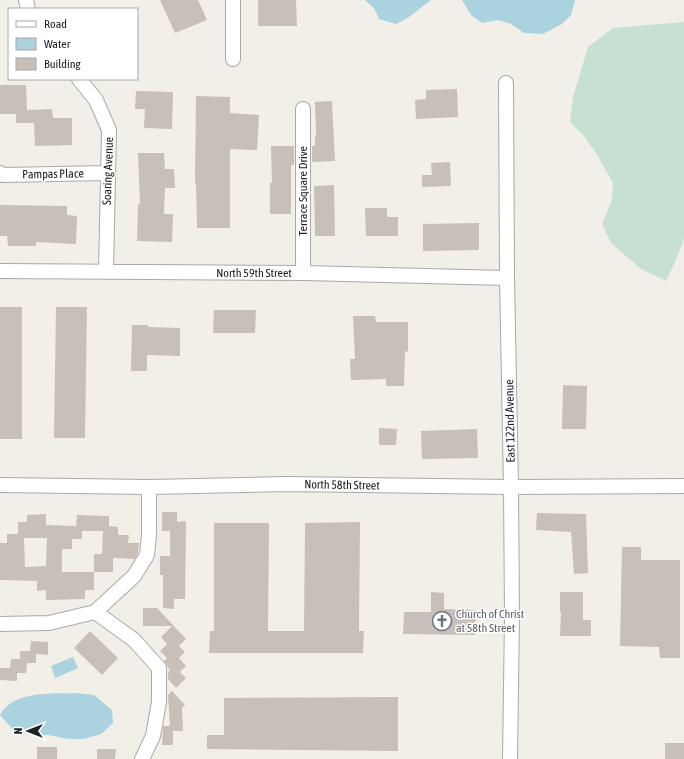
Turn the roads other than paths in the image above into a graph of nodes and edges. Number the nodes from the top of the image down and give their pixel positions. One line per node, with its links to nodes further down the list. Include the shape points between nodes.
1 (233, 0): 2 (street)
2 (233, 59)
3 (80, 80): 7 (street, Soaring Avenue, via 96,100 109,130)
4 (506, 83): 11 (street, East 122nd Avenue)
5 (302, 109): 10 (street, Terrace Square Drive)
6 (0, 173): 7 (street, Pampas Place)
7 (107, 173): 9 (street, Soaring Avenue)
8 (0, 271): 9 (street, North 59th Street)
9 (106, 272): 10 (street, North 59th Street)
10 (303, 273): 11 (street, North 59th Street)
11 (507, 278): 15 (street, East 122nd Avenue)
12 (0, 485): 14 (street, North 58th Street)
13 (684, 486): 15 (street, North 58th Street)
14 (149, 487): 15 (street, North 58th Street, via 286,484); 16 (street, via 147,555 134,576)
15 (511, 487): 19 (street, East 122nd Avenue)
16 (95, 612): 17 (street, via 49,623); 18 (street, via 134,640 159,668 160,702 155,729)
17 (0, 624)
18 (142, 759)
19 (510, 759)

